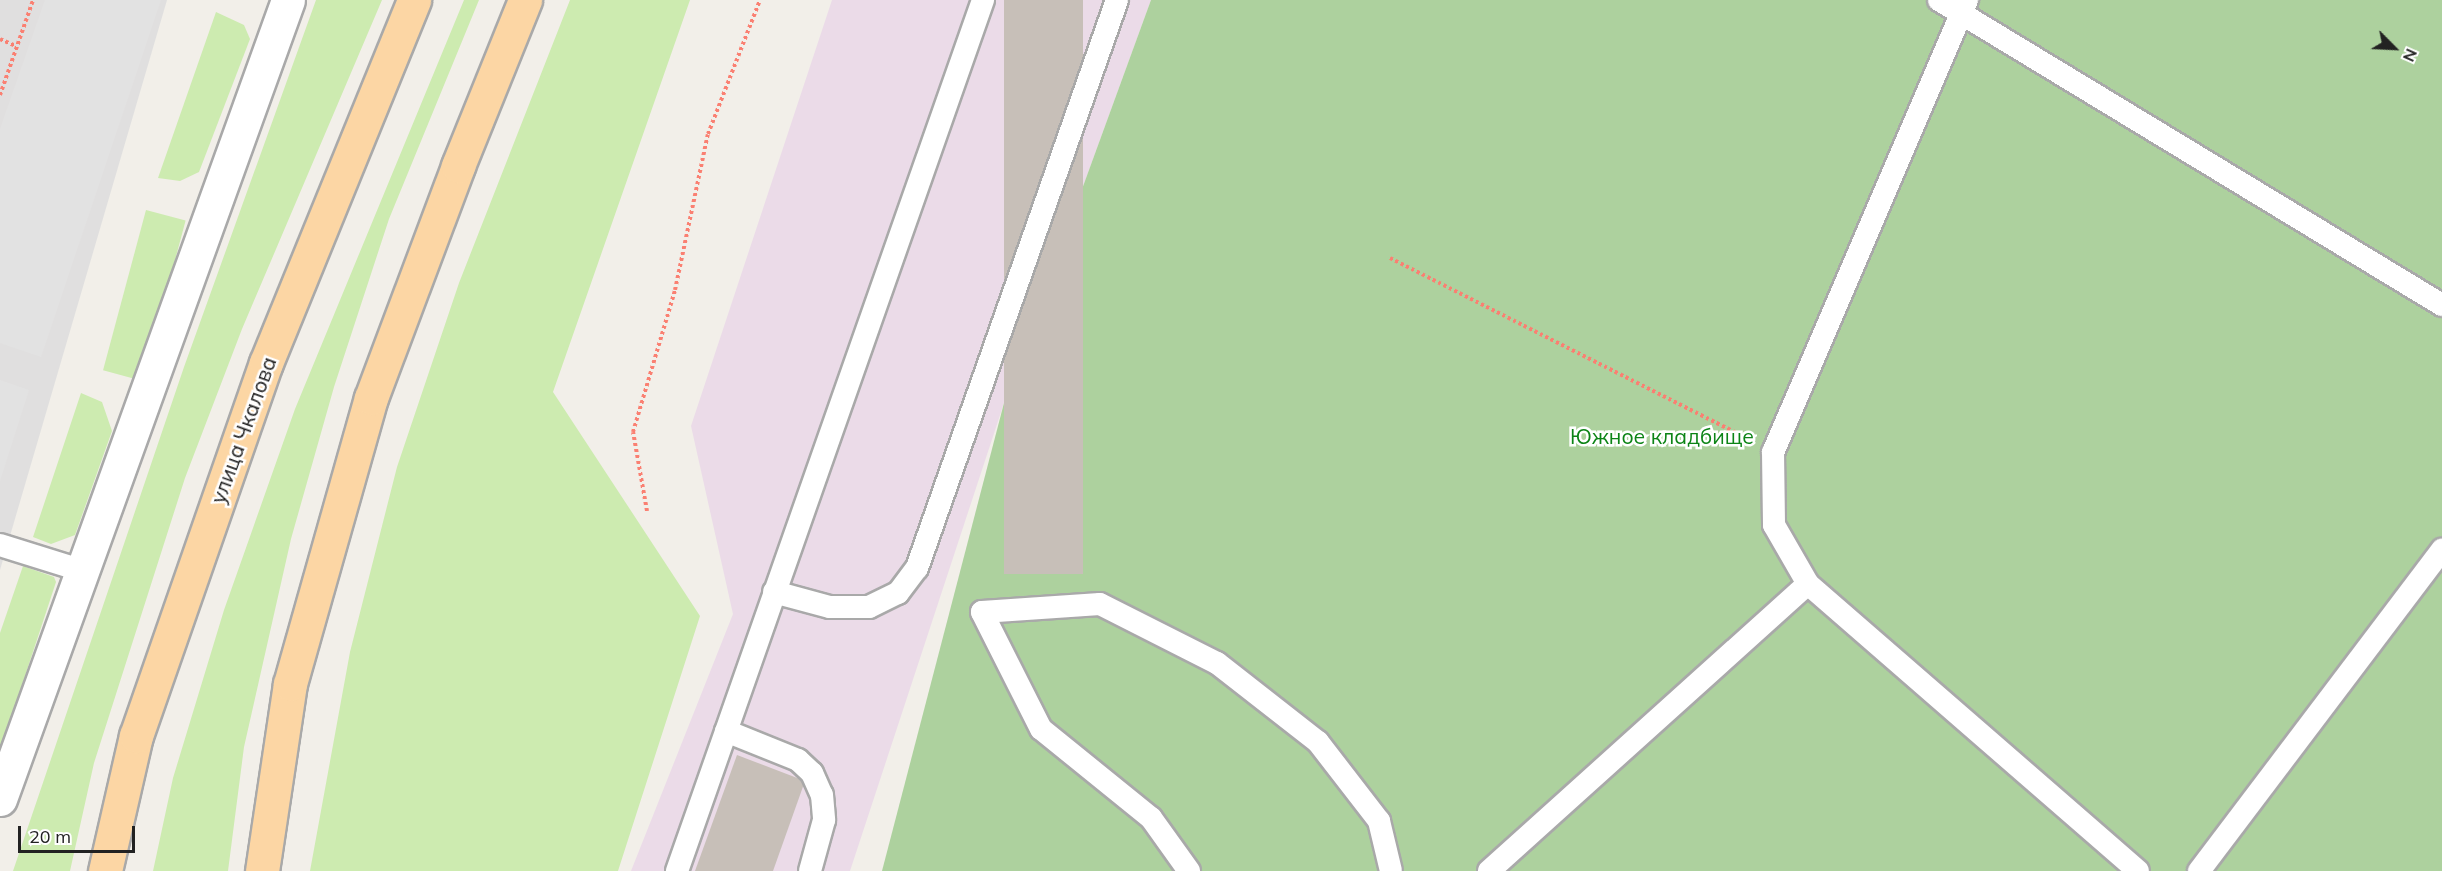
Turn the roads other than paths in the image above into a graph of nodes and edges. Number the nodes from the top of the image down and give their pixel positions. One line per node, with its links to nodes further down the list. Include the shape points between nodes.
1 (288, 0): 11 (street)
2 (414, 0): 16 (main road, улица Чкалова, via 266,363 136,736)
3 (525, 0): 17 (main road, via 371,398 290,684)
4 (983, 0): 13 (lane)
5 (1117, 0): 13 (lane, via 917,568 898,593 869,607 830,607)
6 (1939, 0): 7 (lane)
7 (1964, 7): 8 (lane); 12 (lane, via 1773,452 1774,525)
8 (2442, 305)
9 (0, 545): 11 (lane)
10 (2442, 550): 24 (lane)
11 (81, 570): 15 (street)
12 (1808, 584): 22 (lane); 23 (lane)
13 (774, 592): 14 (lane)
14 (726, 731): 18 (lane); 19 (lane, via 798,760 812,773 822,795 824,820)
15 (0, 799)
16 (105, 871)
17 (262, 871)
18 (677, 871)
19 (810, 871)
20 (1189, 871): 21 (lane, via 1151,819 1041,729 982,612 1100,604 1218,663 1318,742 1379,821)
21 (1391, 871)
22 (1489, 871)
23 (2138, 871)
24 (2199, 871)

